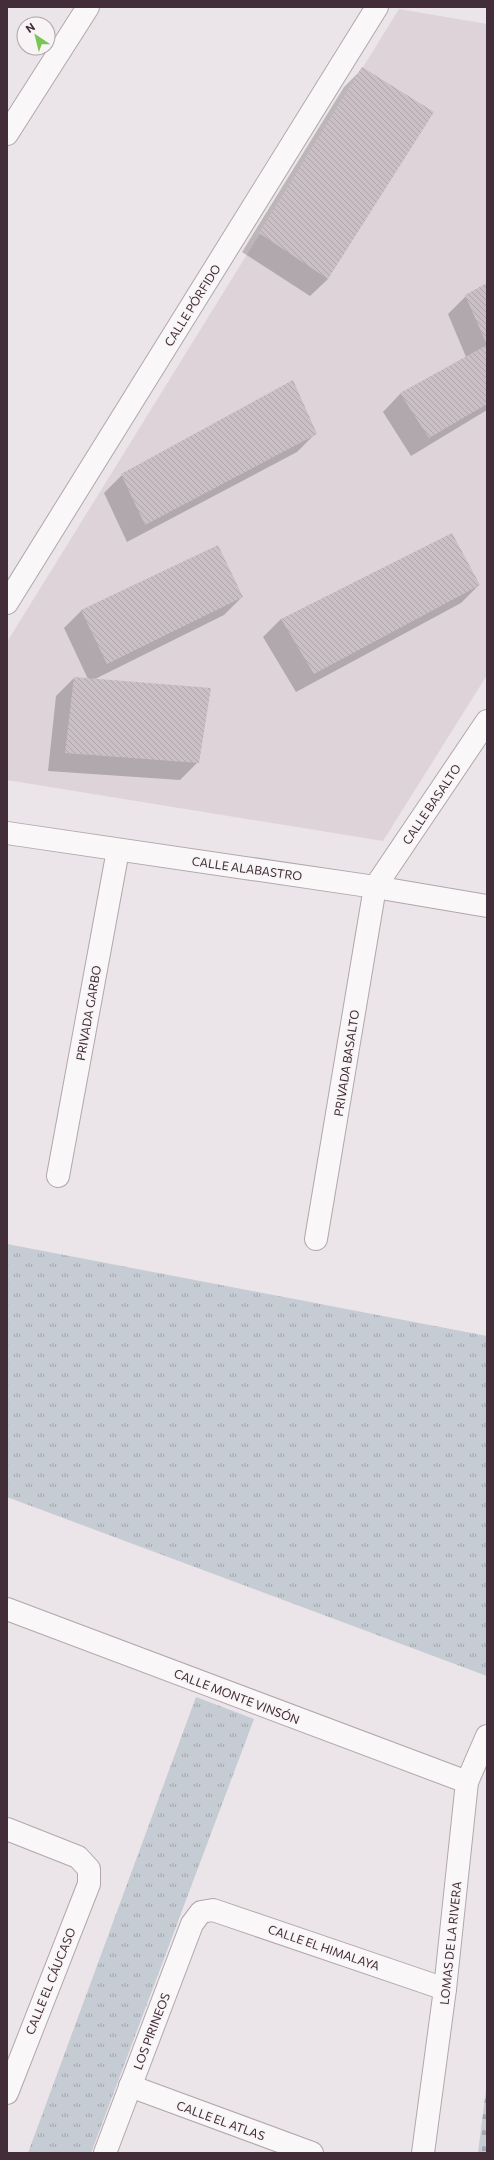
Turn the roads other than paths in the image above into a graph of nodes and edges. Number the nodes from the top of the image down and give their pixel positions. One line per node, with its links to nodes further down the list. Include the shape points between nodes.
1 (88, 7): 3 (street)
2 (377, 7): 4 (street, CALLE PÓRFIDO)
3 (7, 134)
4 (7, 603)
5 (487, 721): 8 (street, CALLE BASALTO)
6 (7, 833): 7 (street, CALLE ALABASTRO)
7 (118, 850): 8 (street, CALLE ALABASTRO); 10 (street, PRIVADA GARBO)
8 (375, 886): 9 (street, CALLE ALABASTRO); 11 (street, PRIVADA BASALTO)
9 (487, 906)
10 (58, 1176)
11 (316, 1239)
12 (7, 1609): 14 (street, CALLE MONTE VINSÓN)
13 (487, 1736): 14 (street, LOMAS DE LA RIVERA)
14 (467, 1782): 17 (street, LOMAS DE LA RIVERA)
15 (7, 1829): 18 (street, CALLE EL CÁUCASO, via 78,1857 89,1869 89,1884)
16 (201, 1912): 17 (street, CALLE EL HIMALAYA, via 213,1910); 19 (street, LOS PIRINEOS, via 192,1924)
17 (446, 1989): 23 (street, LOMAS DE LA RIVERA)
18 (15, 2045): 20 (street, CALLE EL CÁUCASO)
19 (130, 2086): 21 (street, LOS PIRINEOS); 22 (street, CALLE EL ATLAS)
20 (7, 2093)
21 (105, 2153)
22 (312, 2153)
23 (423, 2153)

